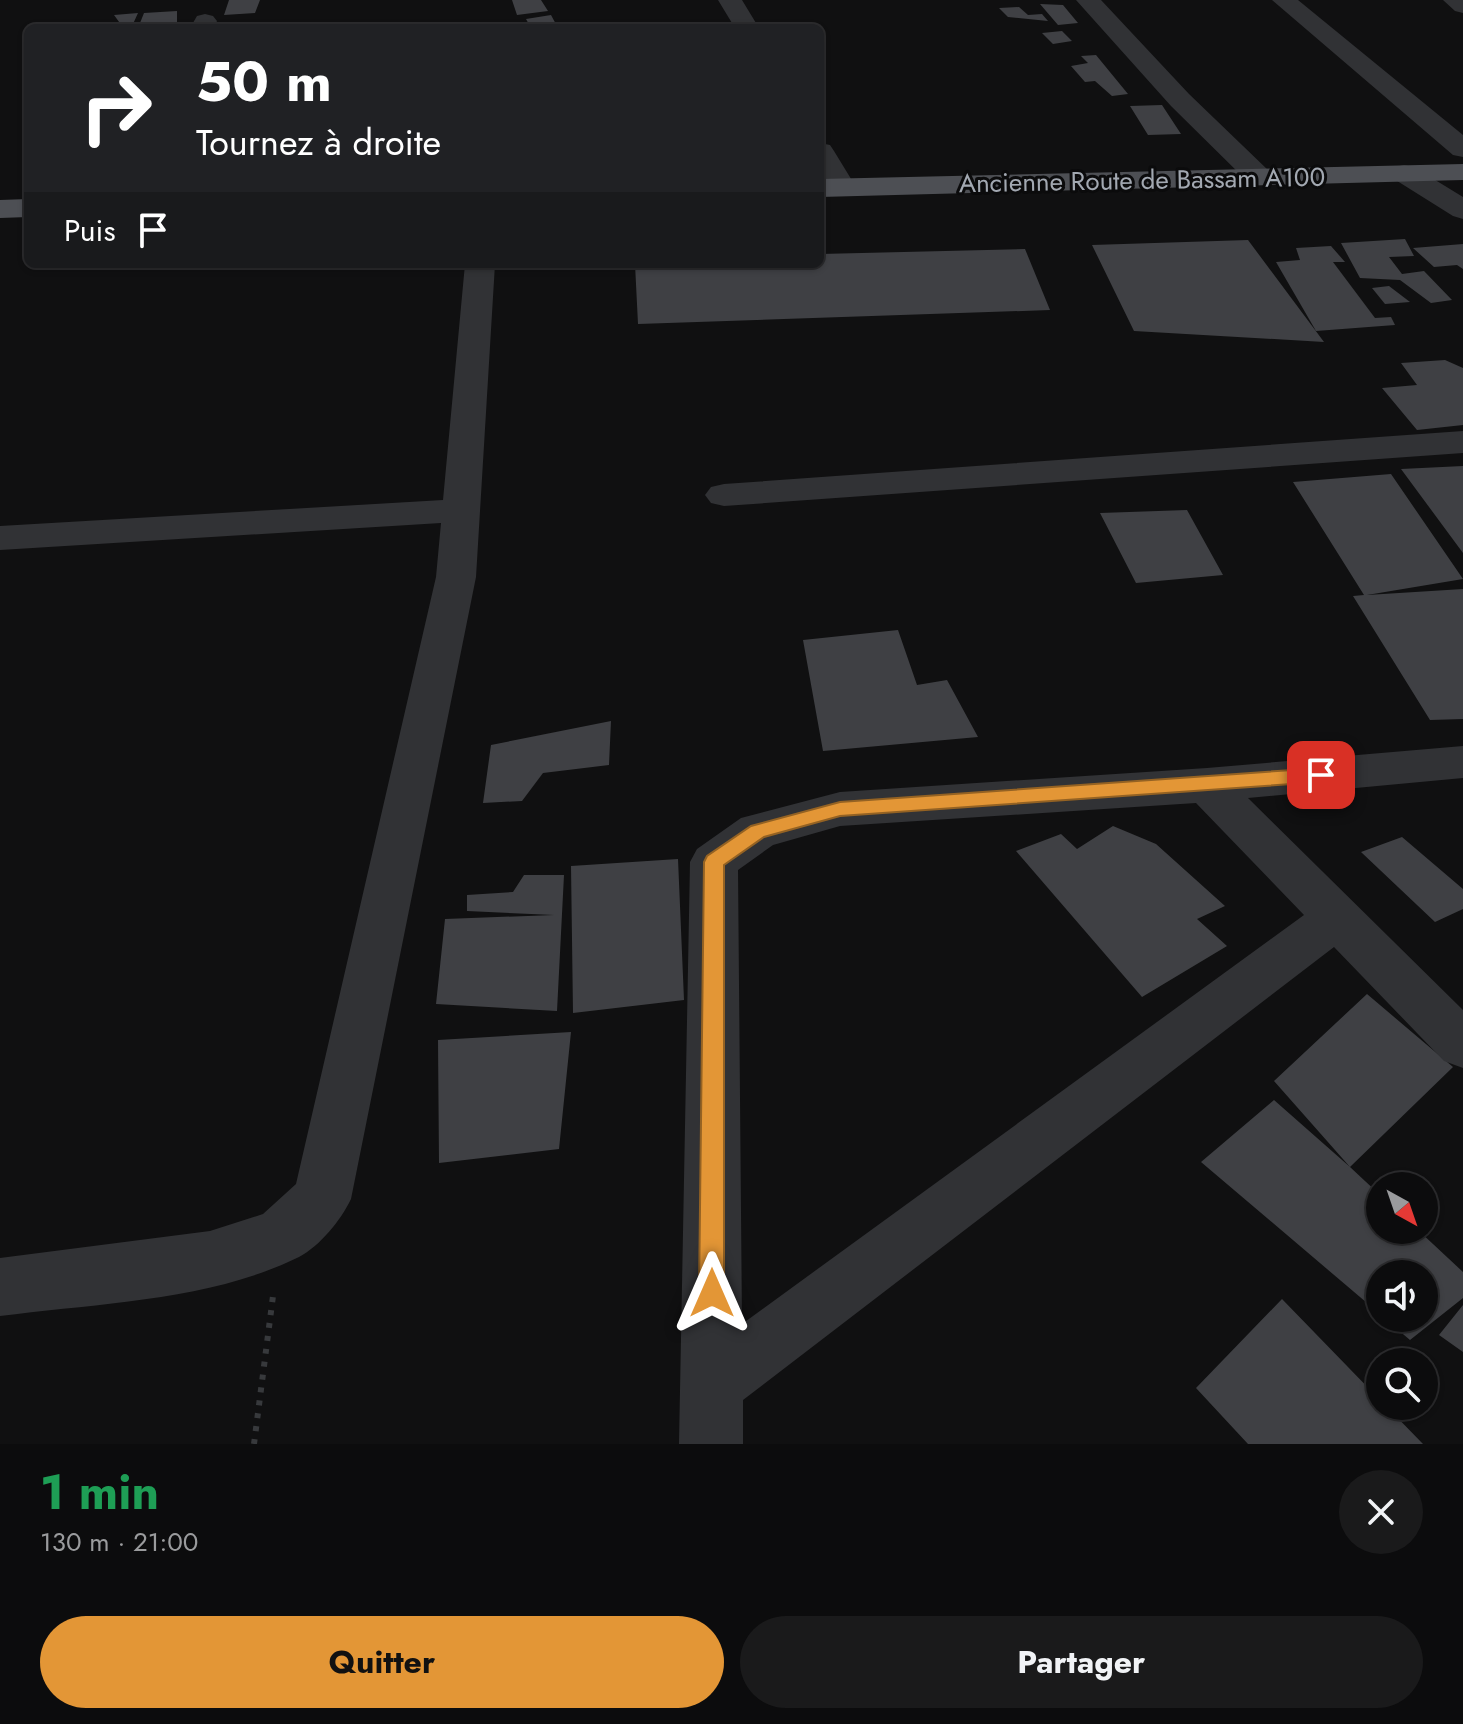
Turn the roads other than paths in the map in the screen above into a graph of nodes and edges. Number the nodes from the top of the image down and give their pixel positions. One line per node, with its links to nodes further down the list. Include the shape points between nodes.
1 (730, 0): 6 (street)
2 (1088, 0): 11 (street)
3 (1284, 0): 7 (street)
4 (1455, 0): 5 (street)
5 (1463, 6)
6 (745, 24)
7 (1463, 149)
8 (824, 164): 12 (street)
9 (1463, 172): 10 (main road, Ancienne Route de Bassam A100)
10 (1404, 173): 11 (main road, Ancienne Route de Bassam A100); 15 (street)
11 (1259, 177): 12 (main road, Ancienne Route de Bassam A100)
12 (831, 188)
13 (24, 208): 14 (main road)
14 (0, 209)
15 (1463, 210)
16 (480, 268): 19 (street)
17 (1463, 442): 18 (street)
18 (724, 495)
19 (461, 510): 20 (street); 25 (street, via 456,577 322,1199 281,1236 210,1260)
20 (0, 538)
21 (1463, 762): 22 (street)
22 (1207, 785): 23 (street); 26 (street, via 840,809 758,831 714,862)
23 (1337, 917): 24 (street); 26 (street)
24 (1463, 1045)
25 (0, 1287)
26 (711, 1385): 27 (street)
27 (711, 1444)

